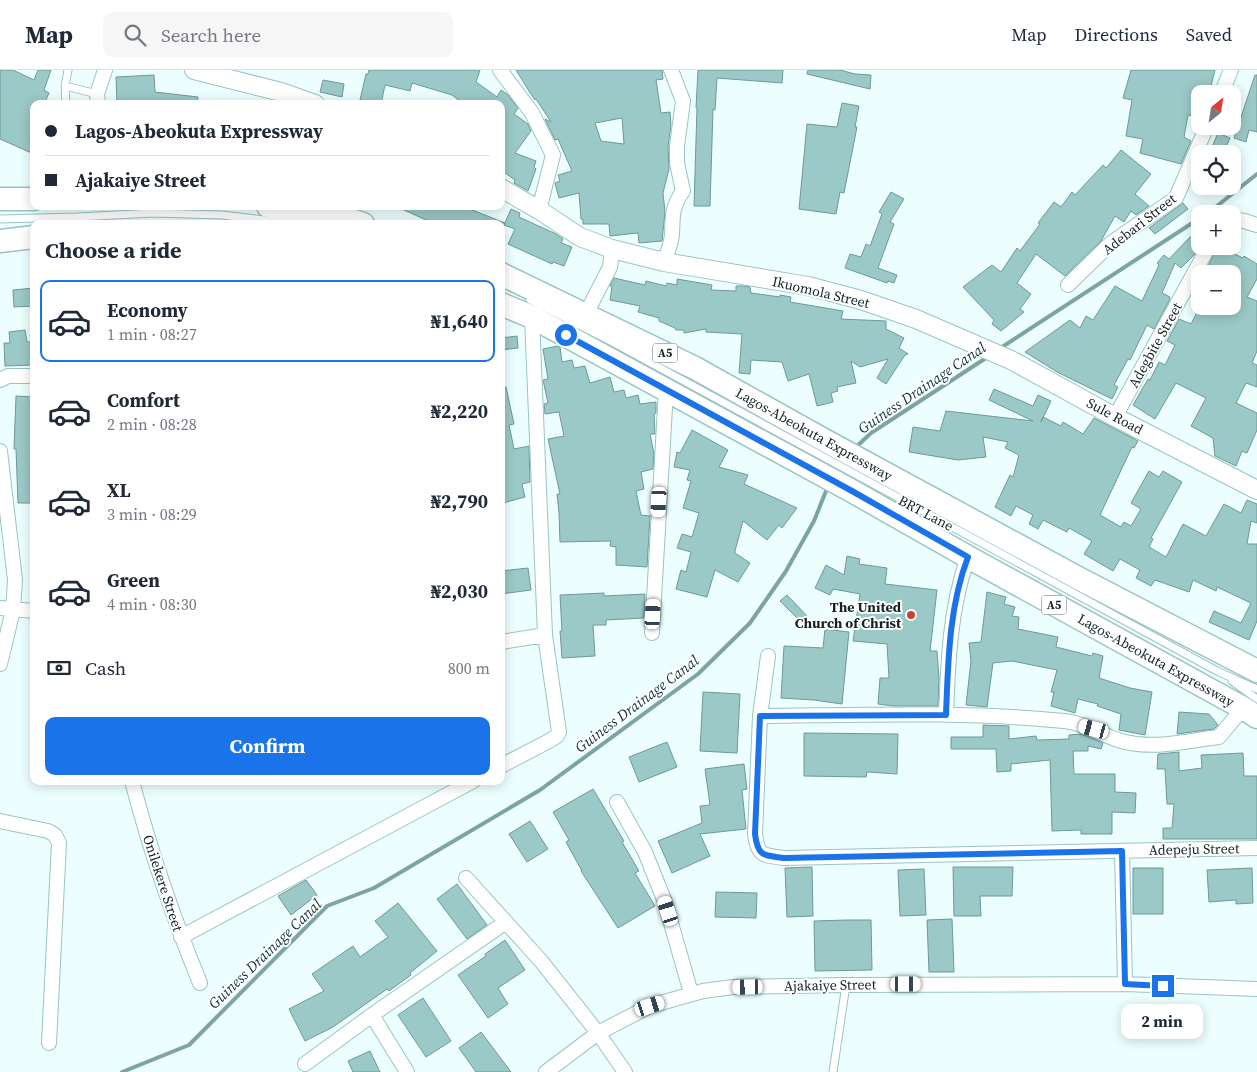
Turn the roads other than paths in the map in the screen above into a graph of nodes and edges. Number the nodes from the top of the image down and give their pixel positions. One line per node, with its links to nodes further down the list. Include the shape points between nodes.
1 (68, 70): 8 (lane)
2 (104, 70): 9 (street)
3 (194, 70): 11 (street)
4 (500, 70): 17 (street, via 532,113 553,155)
5 (671, 70): 27 (street, via 683,101 677,146 683,191 675,203 672,237)
6 (1230, 70): 7 (street)
7 (1224, 85)
8 (65, 86): 9 (lane); 10 (lane)
9 (97, 99)
10 (66, 100)
11 (304, 100)
12 (1203, 135): 29 (street, Adebari Street, via 1176,198 1111,243)
13 (505, 190): 17 (street, Ikuomola Street)
14 (0, 199): 15 (highway)
15 (30, 199)
16 (293, 210): 20 (highway)
17 (539, 210): 25 (street, Ikuomola Street, via 580,237)
18 (0, 219): 19 (lane, via 153,213)
19 (264, 220)
20 (351, 220)
21 (1241, 220): 22 (street)
22 (1257, 225)
23 (30, 237): 24 (highway)
24 (0, 241)
25 (612, 249): 27 (street, Ikuomola Street); 31 (street, via 610,267)
26 (1204, 255): 38 (street, Adegbite Street)
27 (664, 262): 33 (street, Ikuomola Street, via 808,286 852,297 916,319)
28 (505, 276): 31 (highway, Lagos-Abeokuta Expressway / A5)
29 (1068, 285)
30 (510, 299): 32 (highway, Lagos-Abeokuta Expressway / A5); 40 (lane, via 616,344)
31 (586, 314): 40 (highway, Lagos-Abeokuta Expressway / A5, via 695,368)
32 (532, 316): 37 (highway, Lagos-Abeokuta Expressway / A5); 47 (street)
33 (972, 344): 38 (street, Sule Road, via 1011,360)
34 (30, 376): 35 (street, via 8,376)
35 (0, 380): 36 (street)
36 (0, 389)
37 (666, 390): 40 (highway, Lagos-Abeokuta Expressway / A5); 46 (street)
38 (1115, 417): 42 (street, Sule Road)
39 (0, 450): 44 (street, via 15,571)
40 (816, 454): 41 (highway, Lagos-Abeokuta Expressway / A5); 41 (highway, Lagos-Abeokuta Expressway / A5)
41 (861, 478): 43 (highway, Lagos-Abeokuta Expressway / A5); 51 (lane, BRT Lane); 52 (highway, Lagos-Abeokuta Expressway / A5, via 1078,578)
42 (1257, 490)
43 (968, 557): 54 (highway, Lagos-Abeokuta Expressway / A5); 55 (street, via 953,626)
44 (6, 609): 45 (street); 50 (street)
45 (30, 611)
46 (652, 633)
47 (545, 635): 48 (street); 57 (street, via 559,732 550,741)
48 (505, 641)
49 (768, 656): 56 (street, Adepeju Street)
50 (0, 664)
51 (1217, 671): 53 (lane, BRT Lane); 54 (lane, BRT Lane)
52 (1257, 671)
53 (1257, 689)
54 (1252, 708): 55 (street, via 1219,737 1172,745 1120,741 1066,721)
55 (946, 715): 56 (street)
56 (760, 716): 63 (street, Adepeju Street, via 755,834 757,848 764,855 784,858)
57 (505, 764)
58 (133, 785): 66 (street, Onilekere Street)
59 (466, 785): 66 (street)
60 (617, 802): 71 (street, via 645,852 665,902)
61 (0, 821): 74 (street, via 48,831 59,843)
62 (1257, 848): 63 (street, Adepeju Street)
63 (1122, 851): 69 (street)
64 (466, 878): 65 (street)
65 (506, 922): 72 (street); 73 (street, via 541,960)
66 (181, 937): 67 (street, Onilekere Street)
67 (200, 983)
68 (846, 984): 69 (street, Ajakaiye Street); 71 (street, Ajakaiye Street, via 733,987); 79 (lane)
69 (1125, 984): 70 (street, Ajakaiye Street)
70 (1257, 989)
71 (691, 993): 73 (street, Ajakaiye Street, via 650,1006)
72 (372, 1015): 75 (street); 76 (street)
73 (598, 1033): 77 (street, Ajakaiye Street); 78 (street)
74 (49, 1043)
75 (305, 1064)
76 (407, 1072)
77 (546, 1072)
78 (625, 1072)
79 (833, 1072)

